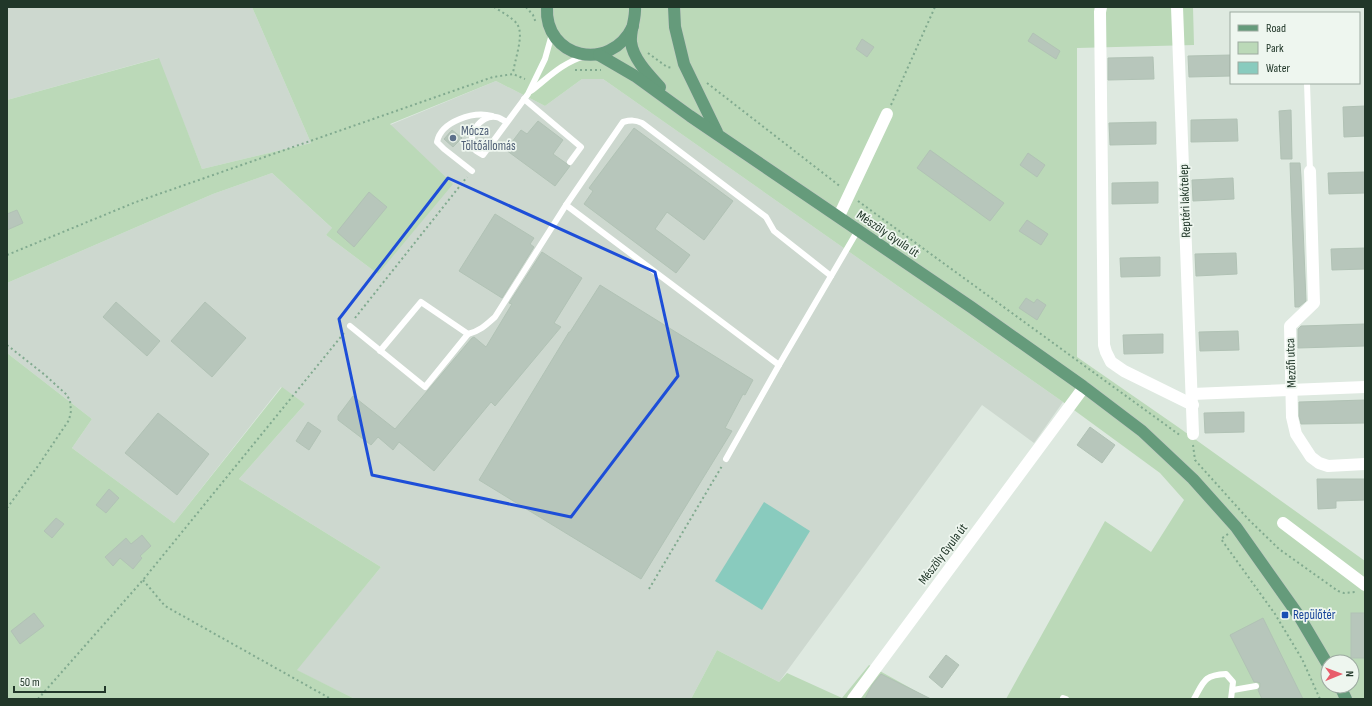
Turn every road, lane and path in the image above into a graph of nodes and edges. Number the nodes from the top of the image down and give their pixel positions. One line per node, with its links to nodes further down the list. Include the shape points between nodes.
1 (494, 7): 14 (path, via 517,24 520,31)
2 (540, 7): 8 (main road, Mészöly Gyula út)
3 (635, 7): 9 (main road, Mészöly Gyula út)
4 (674, 7): 13 (main road, via 675,27)
5 (935, 7): 20 (path)
6 (1101, 7): 41 (street, via 1104,345 1111,362 1124,371)
7 (1177, 7): 41 (street, Reptéri lakótelep)
8 (547, 12): 10 (main road, Mészöly Gyula út)
9 (633, 26): 12 (main road, Mészöly Gyula út, via 622,43 607,53); 19 (main road, Mészöly Gyula út, via 631,42 642,68)
10 (553, 33): 12 (main road, Mészöly Gyula út, via 569,49); 15 (lane)
11 (645, 51): 13 (path, via 667,67 675,69)
12 (593, 55): 18 (lane, via 571,60); 19 (main road, Mészöly Gyula út, via 635,76)
13 (684, 64): 23 (main road)
14 (513, 74): 15 (path); 31 (path, via 492,77 136,202)
15 (534, 82): 18 (lane)
16 (705, 82): 27 (path)
17 (1307, 84): 26 (lane)
18 (526, 96): 22 (lane); 24 (lane, via 581,147)
19 (675, 105): 23 (main road, Mészöly Gyula út)
20 (887, 114): 27 (street)
21 (496, 117): 22 (lane); 22 (lane, via 488,117 480,122 472,134 475,149 483,156); 25 (lane, via 473,115 456,121 438,135 437,142)
22 (507, 122)
23 (717, 133): 29 (main road, Mészöly Gyula út)
24 (570, 162)
25 (472, 170): 33 (path)
26 (1310, 171): 40 (street, Mezőfi utca, via 1314,303 1290,326)
27 (849, 194): 29 (street); 42 (path)
28 (566, 205): 32 (lane, via 623,122 636,121 766,217 774,231); 34 (lane, via 495,317 478,331); 37 (lane)
29 (839, 216): 30 (main road, Mészöly Gyula út)
30 (858, 230): 32 (lane); 38 (main road, Mészöly Gyula út)
31 (7, 255)
32 (831, 276): 37 (lane)
33 (350, 326): 36 (lane); 48 (path)
34 (468, 334): 36 (lane, via 421,302); 36 (lane, via 425,386)
35 (7, 346): 45 (path, via 66,395 70,401 71,411 69,420)
36 (380, 350)
37 (779, 365): 43 (lane)
38 (1084, 387): 51 (main road, Mészöly Gyula út, via 1142,431 1214,502 1236,527 1299,616); 56 (street, Mészöly Gyula út)
39 (1365, 387): 40 (street)
40 (1291, 390): 41 (street); 44 (street, Mezőfi utca, via 1292,417 1296,434 1311,457 1328,466)
41 (1192, 400): 42 (street, Reptéri lakótelep)
42 (1190, 439): 49 (path, via 1195,460 1279,550 1338,591 1344,593)
43 (726, 459): 50 (path)
44 (1365, 464)
45 (7, 508)
46 (1283, 524): 49 (street)
47 (1221, 539): 59 (path, via 1275,614 1302,659)
48 (143, 580): 54 (path); 55 (path, via 165,606)
49 (1361, 588)
50 (649, 589)
51 (1321, 654)
52 (1256, 686): 53 (lane)
53 (1233, 690): 57 (lane, via 1233,682 1226,674 1214,674 1204,680); 58 (lane)
54 (38, 699)
55 (331, 699)
56 (853, 699)
57 (1194, 699)
58 (1231, 699)
59 (1320, 699)

